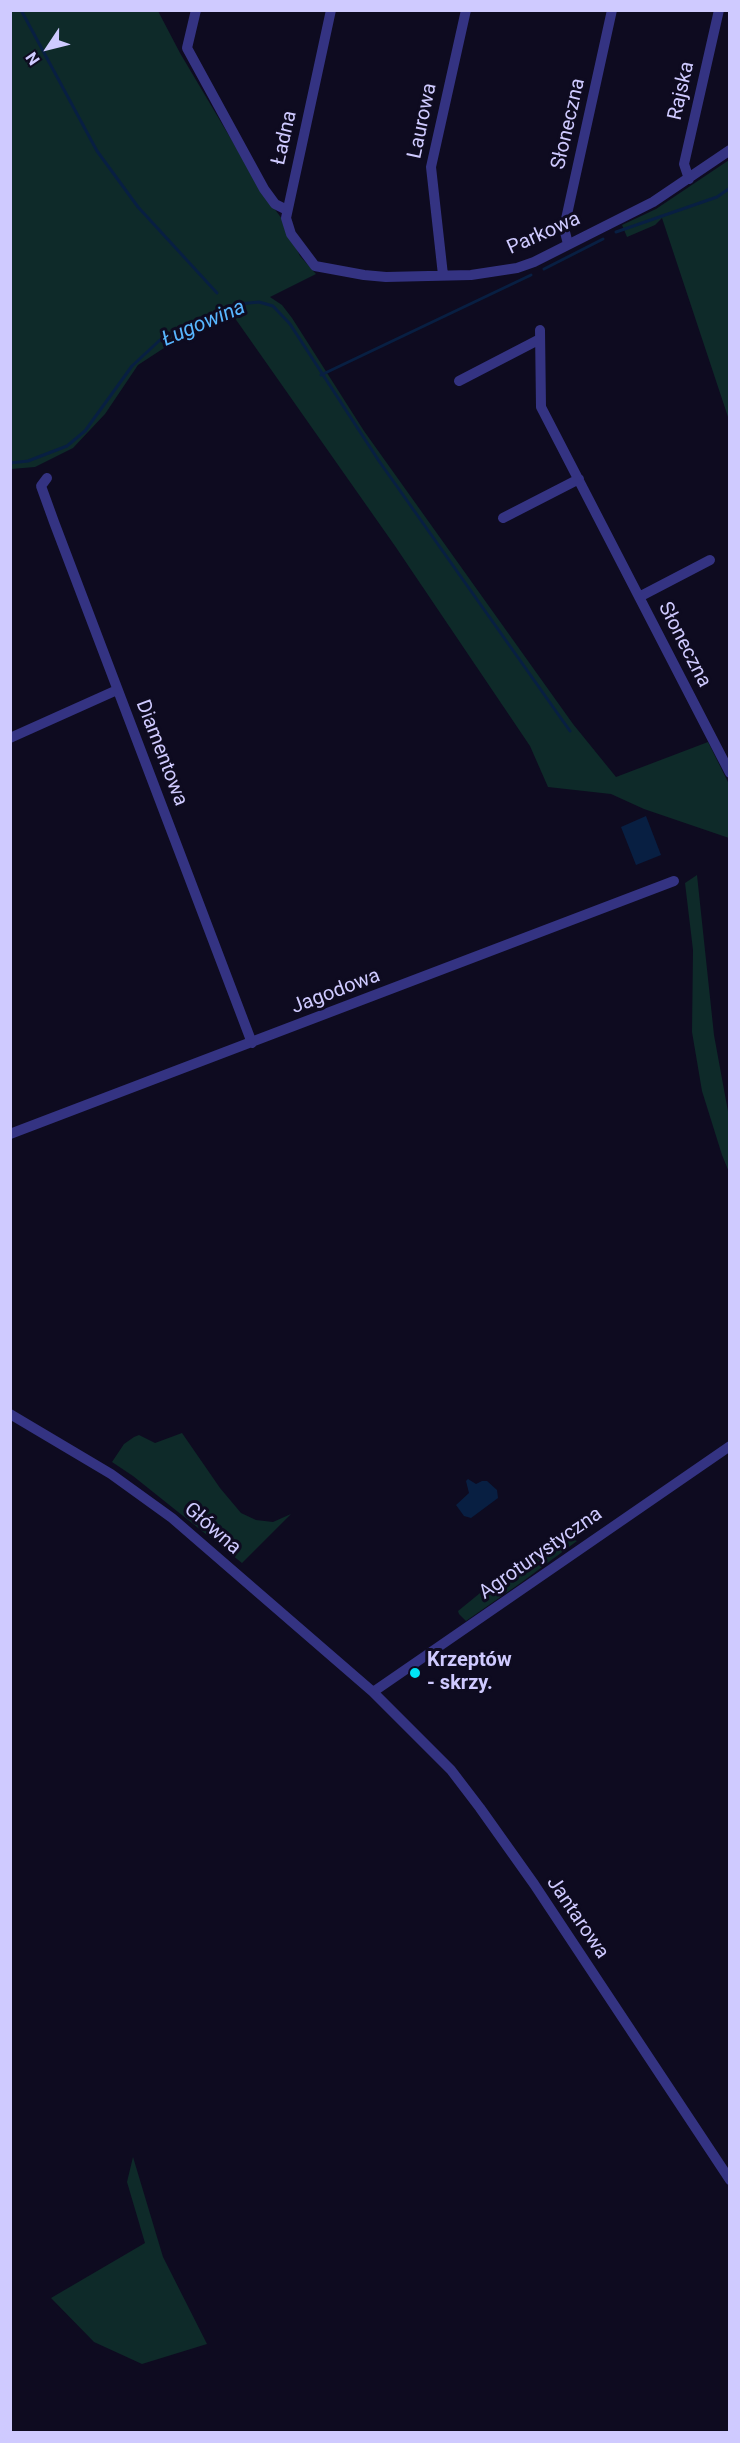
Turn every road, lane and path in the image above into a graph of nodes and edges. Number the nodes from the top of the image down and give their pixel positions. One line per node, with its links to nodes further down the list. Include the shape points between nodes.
1 (196, 10): 8 (street, via 187,48 264,189 275,204)
2 (331, 10): 8 (street, Ładna)
3 (466, 10): 11 (street, Laurowa, via 430,167)
4 (612, 10): 9 (street, Słoneczna, via 564,228)
5 (719, 10): 7 (street, Rajska, via 684,164)
6 (729, 150): 7 (street, Parkowa)
7 (689, 179): 9 (street, Parkowa, via 653,202)
8 (287, 210): 10 (street, Ładna, via 291,234)
9 (568, 244): 11 (street, Parkowa, via 517,268)
10 (315, 266): 11 (street, Parkowa, via 386,277)
11 (443, 275)
12 (459, 381): 14 (street, Słoneczna, via 540,334 541,407)
13 (47, 478): 18 (street, Diamentowa, via 41,486)
14 (579, 479): 15 (street); 17 (street, Słoneczna)
15 (503, 518)
16 (710, 560): 17 (street, Słoneczna)
17 (639, 597): 20 (street, Słoneczna)
18 (117, 690): 19 (street); 22 (street, Diamentowa)
19 (10, 738)
20 (729, 773)
21 (674, 881): 22 (street, Jagodowa)
22 (252, 1043): 23 (street, Jagodowa)
23 (10, 1134)
24 (10, 1414): 26 (street, Główna, via 111,1474 172,1518)
25 (729, 1446): 26 (street, Agroturystyczna)
26 (373, 1692): 27 (street, Jantarowa, via 445,1764 480,1808)
27 (729, 2180)

